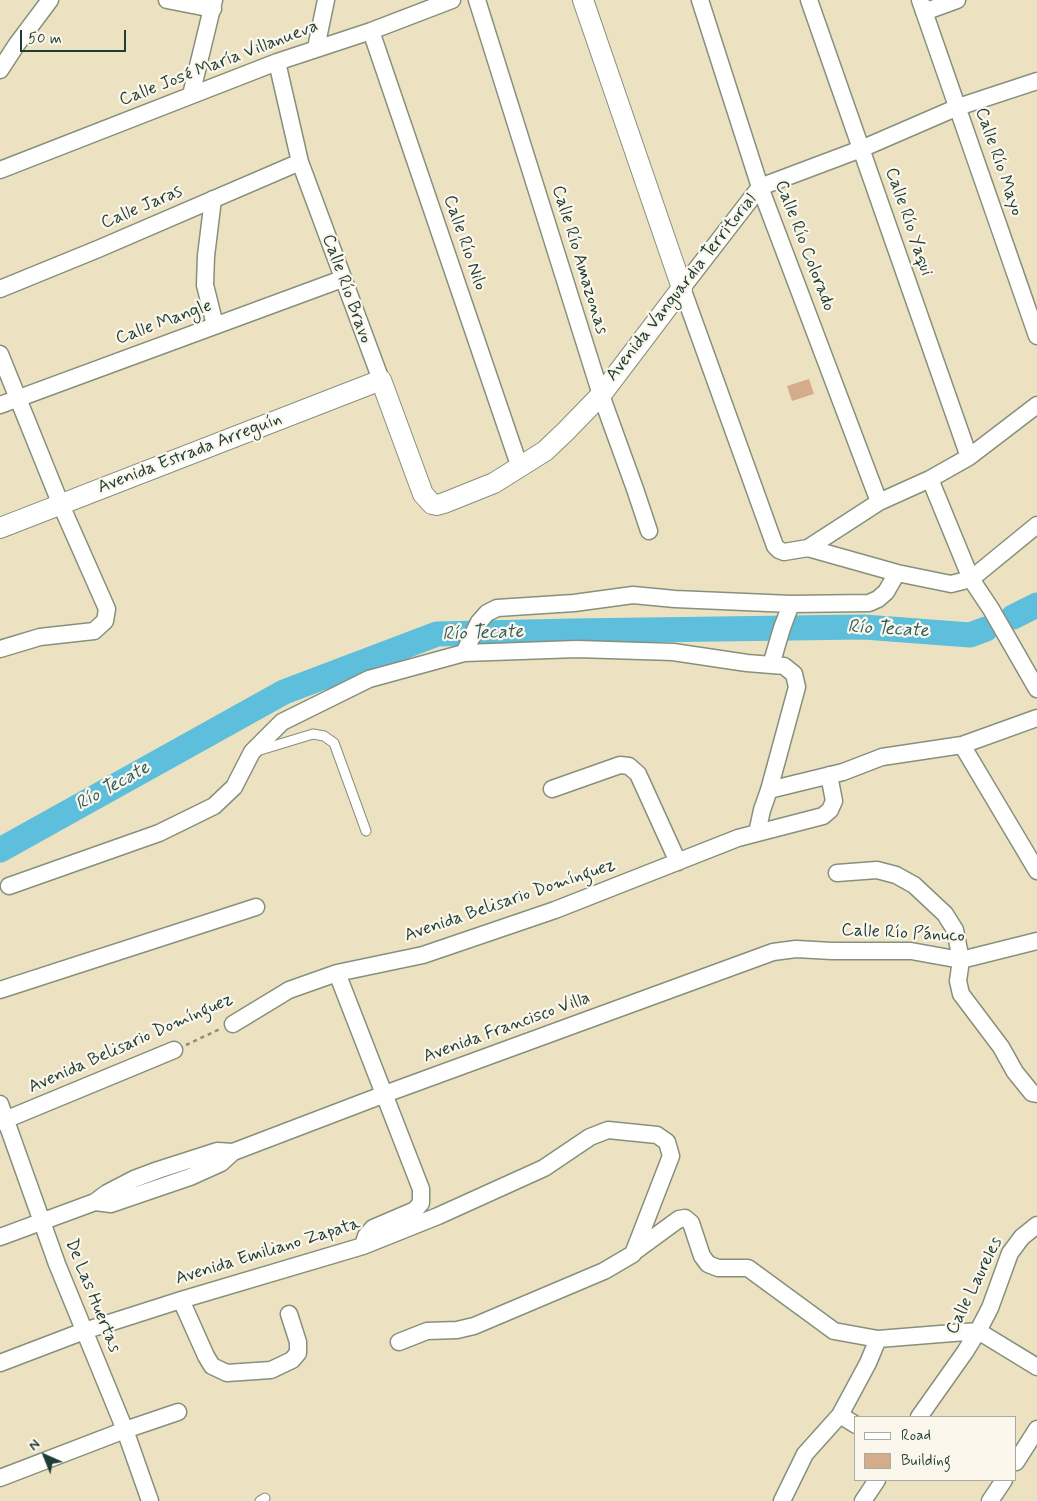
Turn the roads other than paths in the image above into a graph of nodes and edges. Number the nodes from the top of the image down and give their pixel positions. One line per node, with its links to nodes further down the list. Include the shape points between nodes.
1 (50, 0): 15 (street)
2 (167, 0): 10 (street)
3 (326, 0): 13 (street)
4 (477, 0): 31 (street, Calle Río Amazonas)
5 (583, 0): 25 (street)
6 (700, 0): 22 (street, Calle Río Colorado)
7 (808, 0): 19 (street, Calle Río Yaqui)
8 (957, 0): 11 (street)
9 (447, 1): 12 (street, Calle José María Villanueva)
10 (214, 4): 17 (street)
11 (922, 6): 18 (street, Calle Río Mayo)
12 (371, 31): 13 (street, Calle José María Villanueva); 36 (street, Calle Río Nilo)
13 (316, 48): 14 (street, Calle José María Villanueva)
14 (278, 62): 17 (street, Calle José María Villanueva); 20 (street, Calle Río Bravo)
15 (0, 70)
16 (1037, 81): 18 (street, Avenida Vanguardia Territorial)
17 (191, 95): 21 (street, Calle José María Villanueva)
18 (958, 107): 19 (street, Avenida Vanguardia Territorial); 28 (street, Calle Río Mayo)
19 (861, 149): 22 (street, Avenida Vanguardia Territorial); 35 (street, Calle Río Yaqui)
20 (300, 162): 23 (street, Calle Jaras); 24 (street, Calle Río Bravo)
21 (0, 170)
22 (760, 187): 25 (street, Avenida Vanguardia Territorial); 38 (street, Calle Río Colorado)
23 (213, 199): 26 (street, Calle Jaras); 27 (street, via 205,285)
24 (342, 279): 27 (street, Calle Mangle); 30 (street, Calle Río Bravo)
25 (682, 288): 31 (street, Avenida Vanguardia Territorial); 44 (street, via 775,546 784,552)
26 (0, 289)
27 (215, 326): 32 (street, Calle Mangle)
28 (1037, 336)
29 (0, 354): 32 (street)
30 (380, 380): 39 (street, Avenida Estrada Arreguín); 40 (street, Calle Río Bravo, via 423,494)
31 (601, 395): 36 (street, Avenida Vanguardia Territorial, via 545,451); 43 (street, Calle Río Amazonas)
32 (17, 398): 33 (street, Calle Mangle); 39 (street)
33 (0, 405)
34 (1037, 405): 35 (street)
35 (968, 457): 37 (street)
36 (520, 468): 40 (street, Avenida Vanguardia Territorial, via 494,483)
37 (930, 479): 38 (street); 46 (street)
38 (879, 502): 44 (street)
39 (61, 505): 42 (street, Avenida Estrada Arreguín); 48 (street, via 107,609 106,621 94,630 40,638)
40 (437, 505)
41 (1037, 525): 46 (street)
42 (0, 528)
43 (649, 531)
44 (808, 548): 45 (street)
45 (897, 573): 46 (street, via 950,584); 47 (street, via 886,592 869,603)
46 (971, 578): 51 (street)
47 (791, 604): 49 (street, via 633,595 497,608 487,612 479,622); 50 (street)
48 (0, 649)
49 (464, 653): 50 (street, via 673,652); 54 (street, via 369,680 282,722)
50 (771, 665): 57 (street, via 784,666 794,674 797,687)
51 (1037, 688)
52 (1037, 718): 53 (street)
53 (962, 745): 55 (street, via 882,757); 61 (street)
54 (252, 752): 58 (lane, via 313,734 324,736 334,744); 63 (street, via 234,787 214,806 159,834)
55 (829, 775): 57 (street); 59 (street, Avenida Belisario Domínguez, via 834,801 823,816)
56 (552, 789): 60 (street, via 620,765 628,766 638,774)
57 (769, 790): 59 (street)
58 (366, 831)
59 (758, 833): 60 (street, Avenida Belisario Domínguez)
60 (678, 862): 68 (street, Avenida Belisario Domínguez, via 555,910 423,955)
61 (1037, 871)
62 (837, 873): 67 (street, via 877,870 896,875 914,885 945,914 955,930)
63 (9, 886)
64 (256, 907): 69 (street)
65 (1037, 941): 67 (street, Calle Río Pánuco)
66 (796, 948): 67 (street, Calle Río Pánuco, via 911,951); 72 (street, Avenida Francisco Villa, via 773,952)
67 (962, 960): 73 (street, via 958,982 961,994 1016,1072)
68 (337, 973): 70 (street, Avenida Belisario Domínguez, via 289,990); 72 (street)
69 (0, 990)
70 (233, 1024)
71 (174, 1050): 74 (street, Avenida Belisario Domínguez)
72 (384, 1094): 75 (street, Avenida Francisco Villa, via 233,1152 222,1163 190,1177 111,1204 95,1202); 78 (street, via 422,1189 421,1202 415,1210 373,1228)
73 (1037, 1094)
74 (2, 1115): 75 (street, De Las Huertas)
75 (42, 1221): 77 (street, Avenida Francisco Villa); 82 (street, De Las Huertas)
76 (1037, 1225): 83 (street, Calle Laureles, via 1010,1252)
77 (0, 1237)
78 (363, 1246): 79 (street, Avenida Emiliano Zapata, via 544,1168 590,1137 608,1130 657,1135 667,1142 671,1156); 80 (street, Avenida Emiliano Zapata)
79 (632, 1254): 84 (street, via 679,1219 685,1218 691,1223 708,1264 718,1268 748,1268 834,1331); 85 (street, via 604,1271 474,1326 427,1331)
80 (181, 1300): 81 (street, via 212,1366 227,1374 270,1370 292,1360 298,1353 298,1342); 82 (street, Avenida Emiliano Zapata)
81 (290, 1314)
82 (84, 1331): 86 (street, Avenida Emiliano Zapata); 93 (street, De Las Huertas)
83 (978, 1332): 84 (street); 87 (street); 90 (street, Calle Laureles)
84 (878, 1339): 89 (street)
85 (399, 1342)
86 (0, 1363)
87 (1037, 1367)
88 (178, 1412): 93 (street)
89 (840, 1415): 91 (street); 99 (street, via 805,1454)
90 (920, 1416)
91 (854, 1424)
92 (1037, 1429): 94 (street)
93 (125, 1430): 95 (street); 98 (street, De Las Huertas)
94 (1017, 1460)
95 (0, 1478)
96 (876, 1481): 100 (street)
97 (1003, 1481): 101 (street)
98 (150, 1501)
99 (782, 1501)
100 (863, 1501)
101 (990, 1501)

